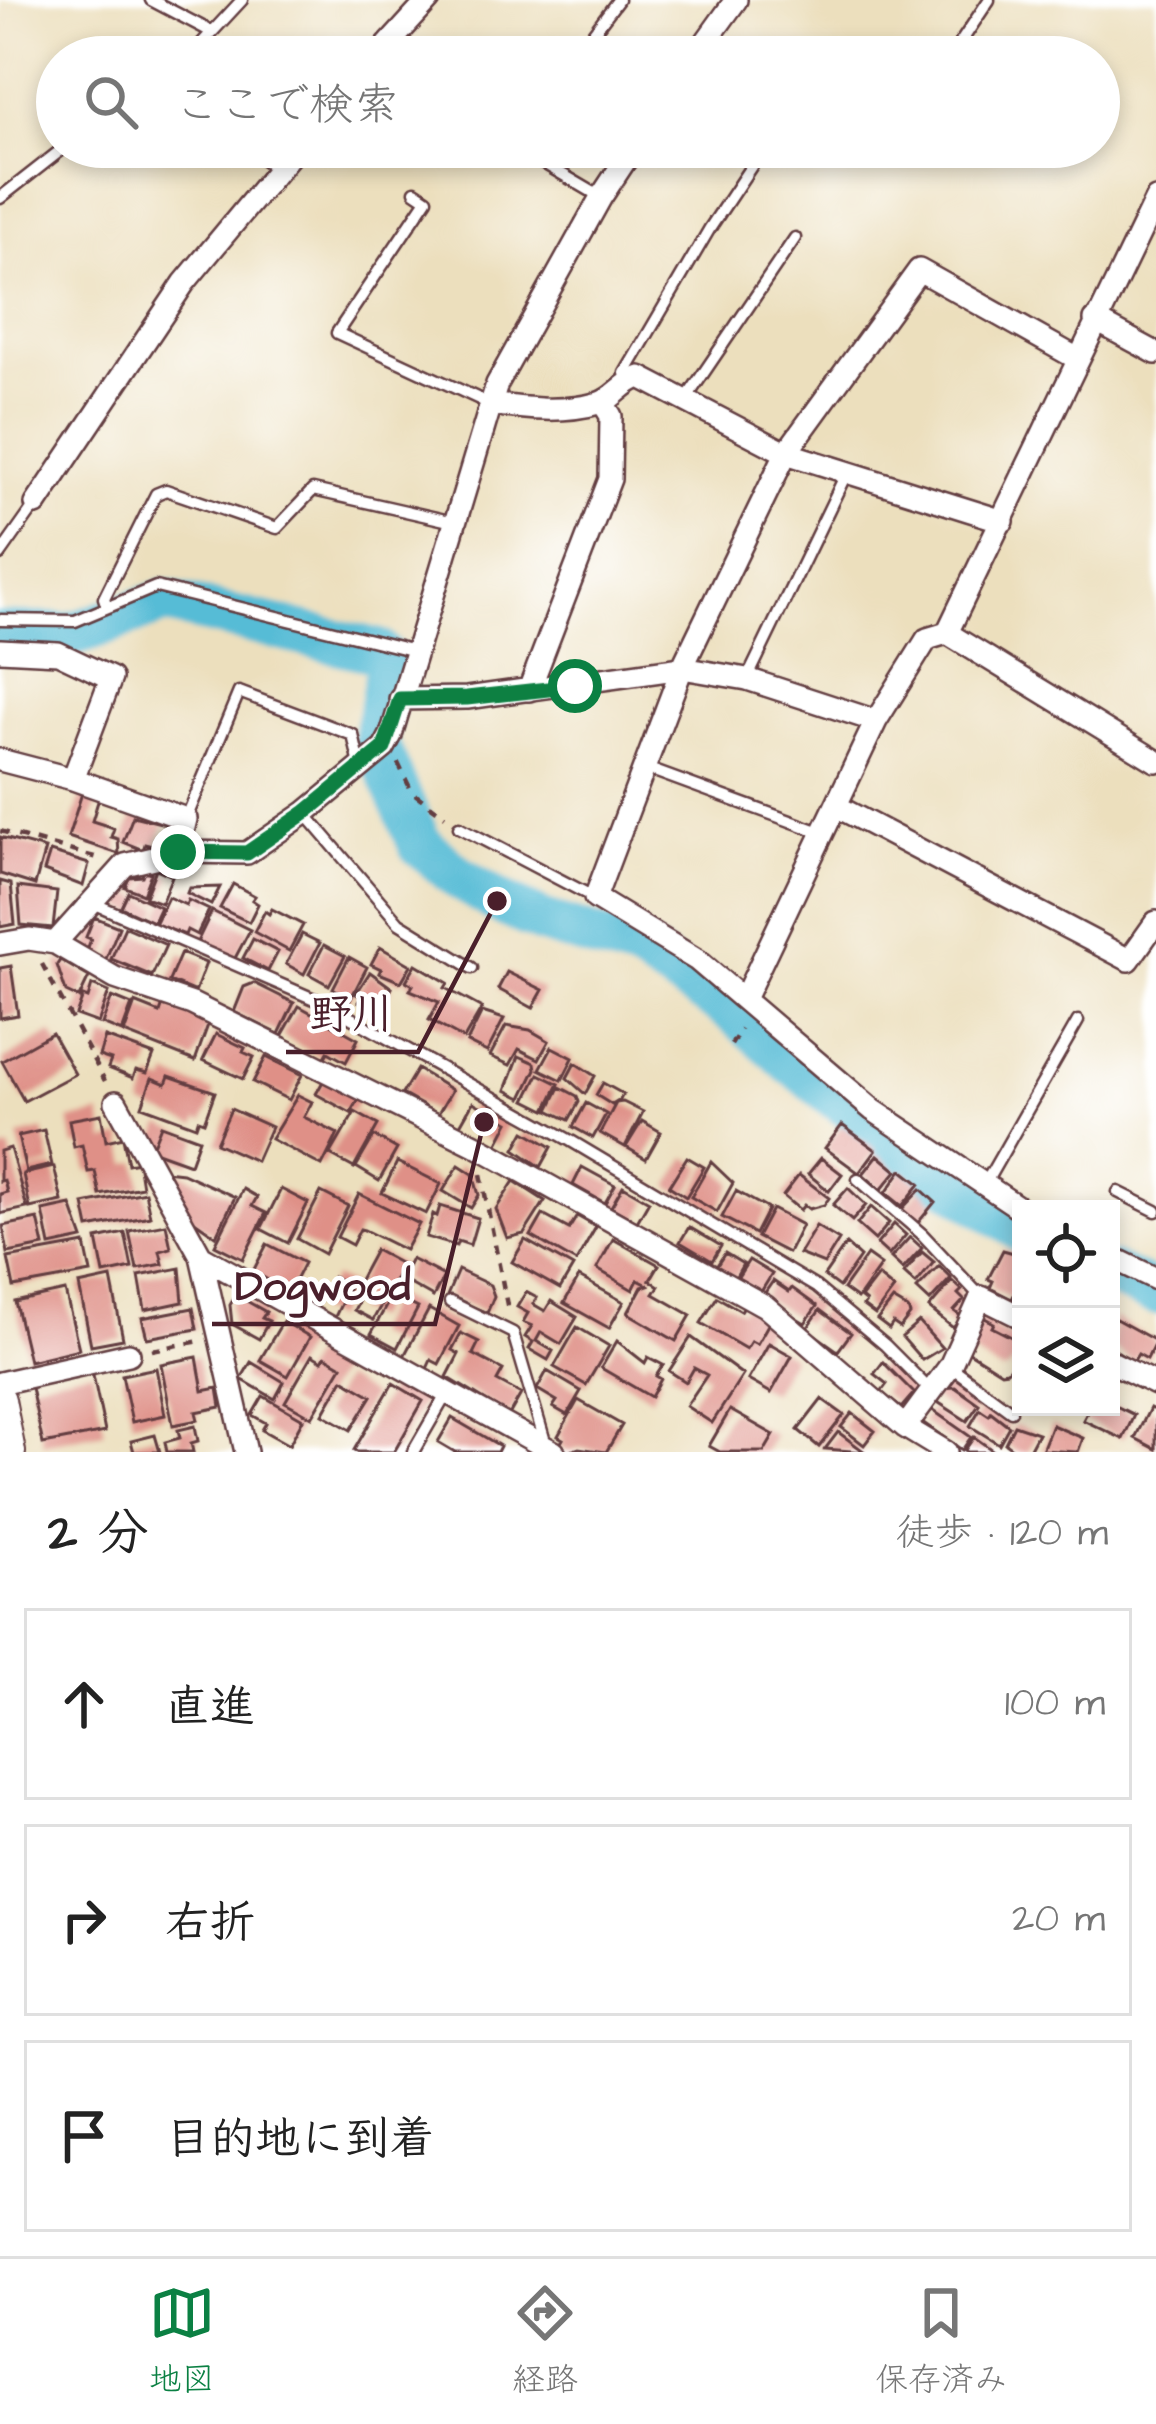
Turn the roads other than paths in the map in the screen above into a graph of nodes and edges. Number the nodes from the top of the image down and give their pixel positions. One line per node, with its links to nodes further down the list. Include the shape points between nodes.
1 (151, 0): 7 (lane)
2 (242, 0): 7 (lane)
3 (428, 0): 9 (street)
4 (618, 0): 10 (lane)
5 (736, 0): 11 (street)
6 (988, 0): 12 (lane)
7 (212, 32): 8 (lane)
8 (208, 36)
9 (396, 36)
10 (591, 36)
11 (710, 36)
12 (965, 36)
13 (38, 168): 20 (lane)
14 (552, 168): 19 (lane)
15 (620, 168): 19 (street)
16 (750, 168): 26 (lane)
17 (277, 169): 32 (street, via 184,283)
18 (416, 191): 29 (lane, via 427,199 337,333)
19 (601, 197): 29 (street)
20 (0, 198)
21 (1156, 199): 23 (street)
22 (795, 238): 27 (lane)
23 (1096, 320): 24 (street); 25 (street)
24 (1156, 353)
25 (1078, 359): 30 (street, via 919,270); 33 (street)
26 (627, 381): 27 (street, via 640,377); 28 (street)
27 (686, 399): 30 (street)
28 (603, 403): 29 (street, via 536,410); 43 (street, via 611,416 610,479)
29 (490, 404): 34 (street)
30 (786, 453): 31 (street); 41 (street)
31 (848, 472): 33 (street); 42 (lane)
32 (36, 504): 35 (lane)
33 (1003, 521): 38 (street)
34 (454, 522): 36 (lane, via 313,490 277,528 166,490 156,494 114,577); 40 (street)
35 (0, 556)
36 (107, 608): 37 (lane, via 75,621); 40 (lane, via 156,587)
37 (0, 620)
38 (947, 633): 45 (street, via 927,639); 48 (street)
39 (0, 650): 50 (street, via 58,652 111,678)
40 (415, 651): 44 (street)
41 (682, 668): 42 (street); 43 (street); 49 (street)
42 (747, 679): 45 (street)
43 (529, 690): 44 (street)
44 (400, 699): 46 (street)
45 (876, 721): 51 (street)
46 (375, 754): 52 (street); 53 (lane, via 353,735 239,692)
47 (0, 760): 50 (street)
48 (1156, 760)
49 (645, 767): 55 (lane); 57 (street)
50 (73, 779): 53 (street)
51 (836, 806): 55 (street); 59 (street, via 1130,960)
52 (305, 813): 56 (street, via 247,853); 62 (lane, via 398,923)
53 (186, 819): 56 (street)
54 (459, 827): 57 (lane)
55 (823, 833): 63 (street)
56 (178, 852): 58 (street, via 124,865)
57 (595, 898): 63 (street)
58 (90, 901): 60 (street); 82 (lane, via 328,1005 670,1199 816,1287)
59 (1156, 922)
60 (55, 943): 61 (street); 86 (street, via 475,1145 765,1306)
61 (0, 944)
62 (472, 968)
63 (745, 997): 67 (street, via 873,1110)
64 (1078, 1021): 67 (lane)
65 (116, 1102): 71 (street)
66 (858, 1179): 74 (lane)
67 (984, 1187): 69 (street)
68 (1118, 1192): 70 (lane)
69 (1012, 1204)
70 (1156, 1211)
71 (200, 1256): 83 (street); 89 (street)
72 (1120, 1261): 73 (street)
73 (1156, 1279)
74 (981, 1297): 76 (street); 78 (street)
75 (450, 1303): 87 (lane, via 513,1333)
76 (1012, 1312)
77 (129, 1354): 80 (street)
78 (950, 1366): 82 (street); 85 (lane)
79 (1120, 1366): 81 (street)
80 (0, 1383)
81 (1156, 1384)
82 (931, 1391): 86 (street)
83 (447, 1393): 87 (street); 90 (lane)
84 (0, 1400): 88 (street)
85 (1011, 1412)
86 (905, 1427): 91 (street)
87 (550, 1450)
88 (10, 1452)
89 (246, 1452)
90 (413, 1452)
91 (946, 1452)

